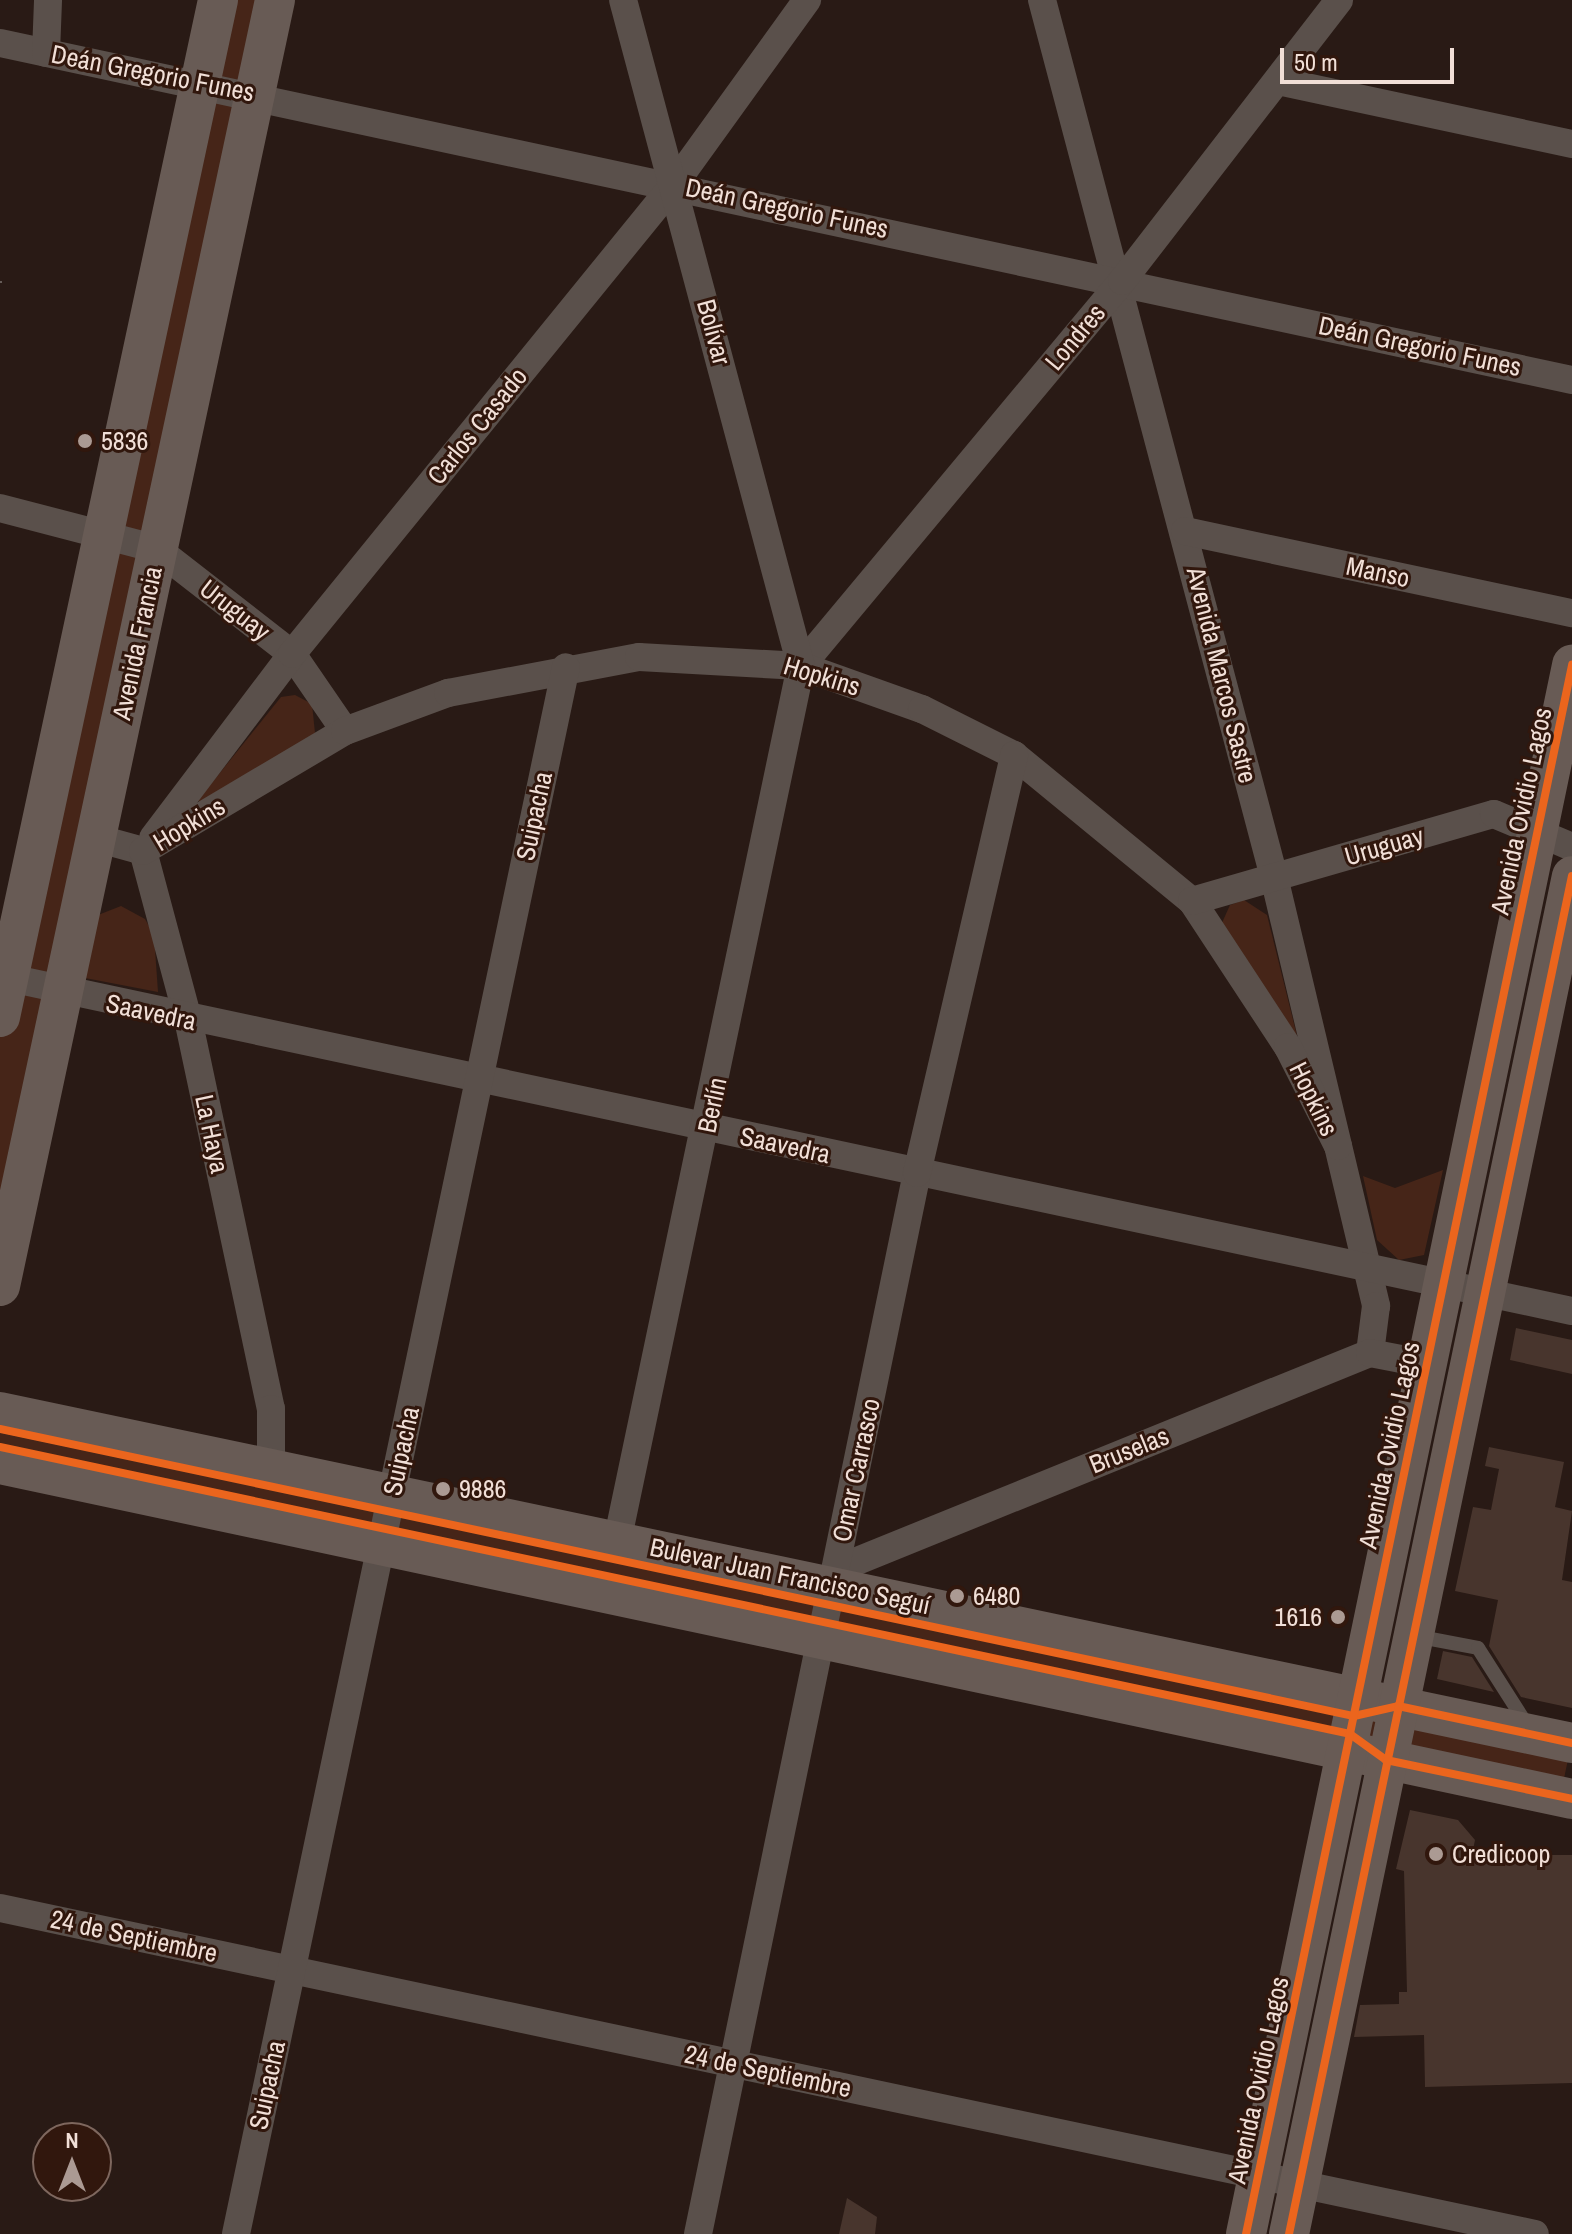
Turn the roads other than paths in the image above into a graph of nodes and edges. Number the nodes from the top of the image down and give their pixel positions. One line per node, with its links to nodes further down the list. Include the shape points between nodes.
1 (48, 0): 9 (street)
2 (218, 0): 11 (main road)
3 (275, 0): 12 (main road, Avenida Francia)
4 (623, 0): 14 (street, Bolívar)
5 (807, 0): 14 (street, Carlos Casado)
6 (1042, 0): 15 (street, Avenida Marcos Sastre)
7 (1339, 0): 10 (street, Londres)
8 (0, 43): 9 (street, Deán Gregorio Funes)
9 (46, 53): 11 (street, Deán Gregorio Funes)
10 (1278, 81): 13 (street); 15 (street, Londres)
11 (200, 86): 12 (street, Deán Gregorio Funes); 18 (main road)
12 (255, 93): 14 (street, Deán Gregorio Funes); 20 (main road, Avenida Francia)
13 (1572, 144)
14 (675, 183): 15 (street, Deán Gregorio Funes); 22 (street, Carlos Casado); 24 (street, Bolívar)
15 (1122, 281): 16 (street, Deán Gregorio Funes); 19 (street, Avenida Marcos Sastre); 24 (street, Londres)
16 (1572, 380)
17 (0, 508): 18 (street, Uruguay)
18 (105, 530): 20 (street, Uruguay); 34 (main road)
19 (1185, 531): 21 (street, Manso); 32 (street, Avenida Marcos Sastre)
20 (157, 549): 22 (street, Uruguay); 28 (main road, Avenida Francia)
21 (1572, 613)
22 (292, 654): 26 (street, Uruguay); 30 (street, Carlos Casado)
23 (1572, 665): 29 (main road, Avenida Ovidio Lagos)
24 (801, 666): 25 (street, Hopkins, via 639,657); 27 (street, Hopkins, via 922,709); 39 (street, Berlín)
25 (566, 667): 26 (street, Hopkins, via 448,693); 38 (street, Suipacha)
26 (345, 731): 30 (street, Hopkins)
27 (1014, 755): 33 (street, Hopkins); 41 (street, Omar Carrasco)
28 (96, 838): 30 (street); 35 (main road, Avenida Francia)
29 (1555, 840): 32 (street, Uruguay, via 1494,814); 43 (main road, Avenida Ovidio Lagos)
30 (143, 851): 37 (street, La Haya)
31 (1572, 876): 45 (main road)
32 (1274, 877): 33 (street, Uruguay); 40 (street, Avenida Marcos Sastre)
33 (1192, 901): 40 (street, Hopkins, via 1288,1047)
34 (4, 977): 35 (street, Saavedra); 36 (main road)
35 (63, 993): 37 (street, Saavedra); 44 (main road, Avenida Francia)
36 (0, 1017)
37 (188, 1019): 38 (street, Saavedra); 51 (street, La Haya, via 271,1409)
38 (479, 1081): 39 (street, Saavedra); 52 (street, Suipacha)
39 (708, 1129): 41 (street, Saavedra); 53 (street, Berlín)
40 (1338, 1146): 42 (street, Avenida Marcos Sastre)
41 (917, 1173): 42 (street, Saavedra); 55 (street, Omar Carrasco)
42 (1366, 1267): 43 (street, Saavedra); 47 (street, Avenida Marcos Sastre, via 1376,1306)
43 (1443, 1284): 45 (street, Saavedra); 48 (main road, Avenida Ovidio Lagos)
44 (0, 1286)
45 (1483, 1292): 46 (street, Saavedra); 56 (main road)
46 (1572, 1311)
47 (1370, 1353): 48 (street); 55 (street, Bruselas)
48 (1427, 1364): 58 (main road, Avenida Ovidio Lagos)
49 (0, 1412): 51 (main road, Bulevar Juan Francisco Seguí)
50 (0, 1464): 54 (main road)
51 (271, 1469): 52 (main road, Bulevar Juan Francisco Seguí)
52 (392, 1494): 53 (main road, Bulevar Juan Francisco Seguí); 54 (street, Suipacha)
53 (617, 1542): 55 (main road, Bulevar Juan Francisco Seguí)
54 (381, 1545): 57 (main road); 65 (street, Suipacha)
55 (833, 1579): 57 (street, Omar Carrasco); 58 (main road, Bulevar Juan Francisco Seguí)
56 (1413, 1636): 59 (main road); 60 (lane, via 1478,1648)
57 (820, 1639): 61 (main road); 66 (street, Omar Carrasco)
58 (1357, 1698): 59 (main road, Bulevar Juan Francisco Seguí); 61 (main road, Avenida Ovidio Lagos)
59 (1398, 1706): 60 (main road, Bulevar Juan Francisco Seguí); 62 (main road)
60 (1553, 1739)
61 (1346, 1751): 62 (main road); 67 (main road, Avenida Ovidio Lagos)
62 (1386, 1760): 63 (main road); 68 (main road)
63 (1572, 1799)
64 (0, 1908): 65 (street, 24 de Septiembre)
65 (292, 1969): 66 (street, 24 de Septiembre); 69 (street, Suipacha)
66 (733, 2064): 67 (street, 24 de Septiembre); 70 (street, Omar Carrasco)
67 (1258, 2175): 68 (street, 24 de Septiembre); 71 (main road, Avenida Ovidio Lagos)
68 (1300, 2183): 72 (main road); 73 (street, 24 de Septiembre)
69 (236, 2234)
70 (698, 2234)
71 (1246, 2234)
72 (1289, 2234)
73 (1535, 2234)

